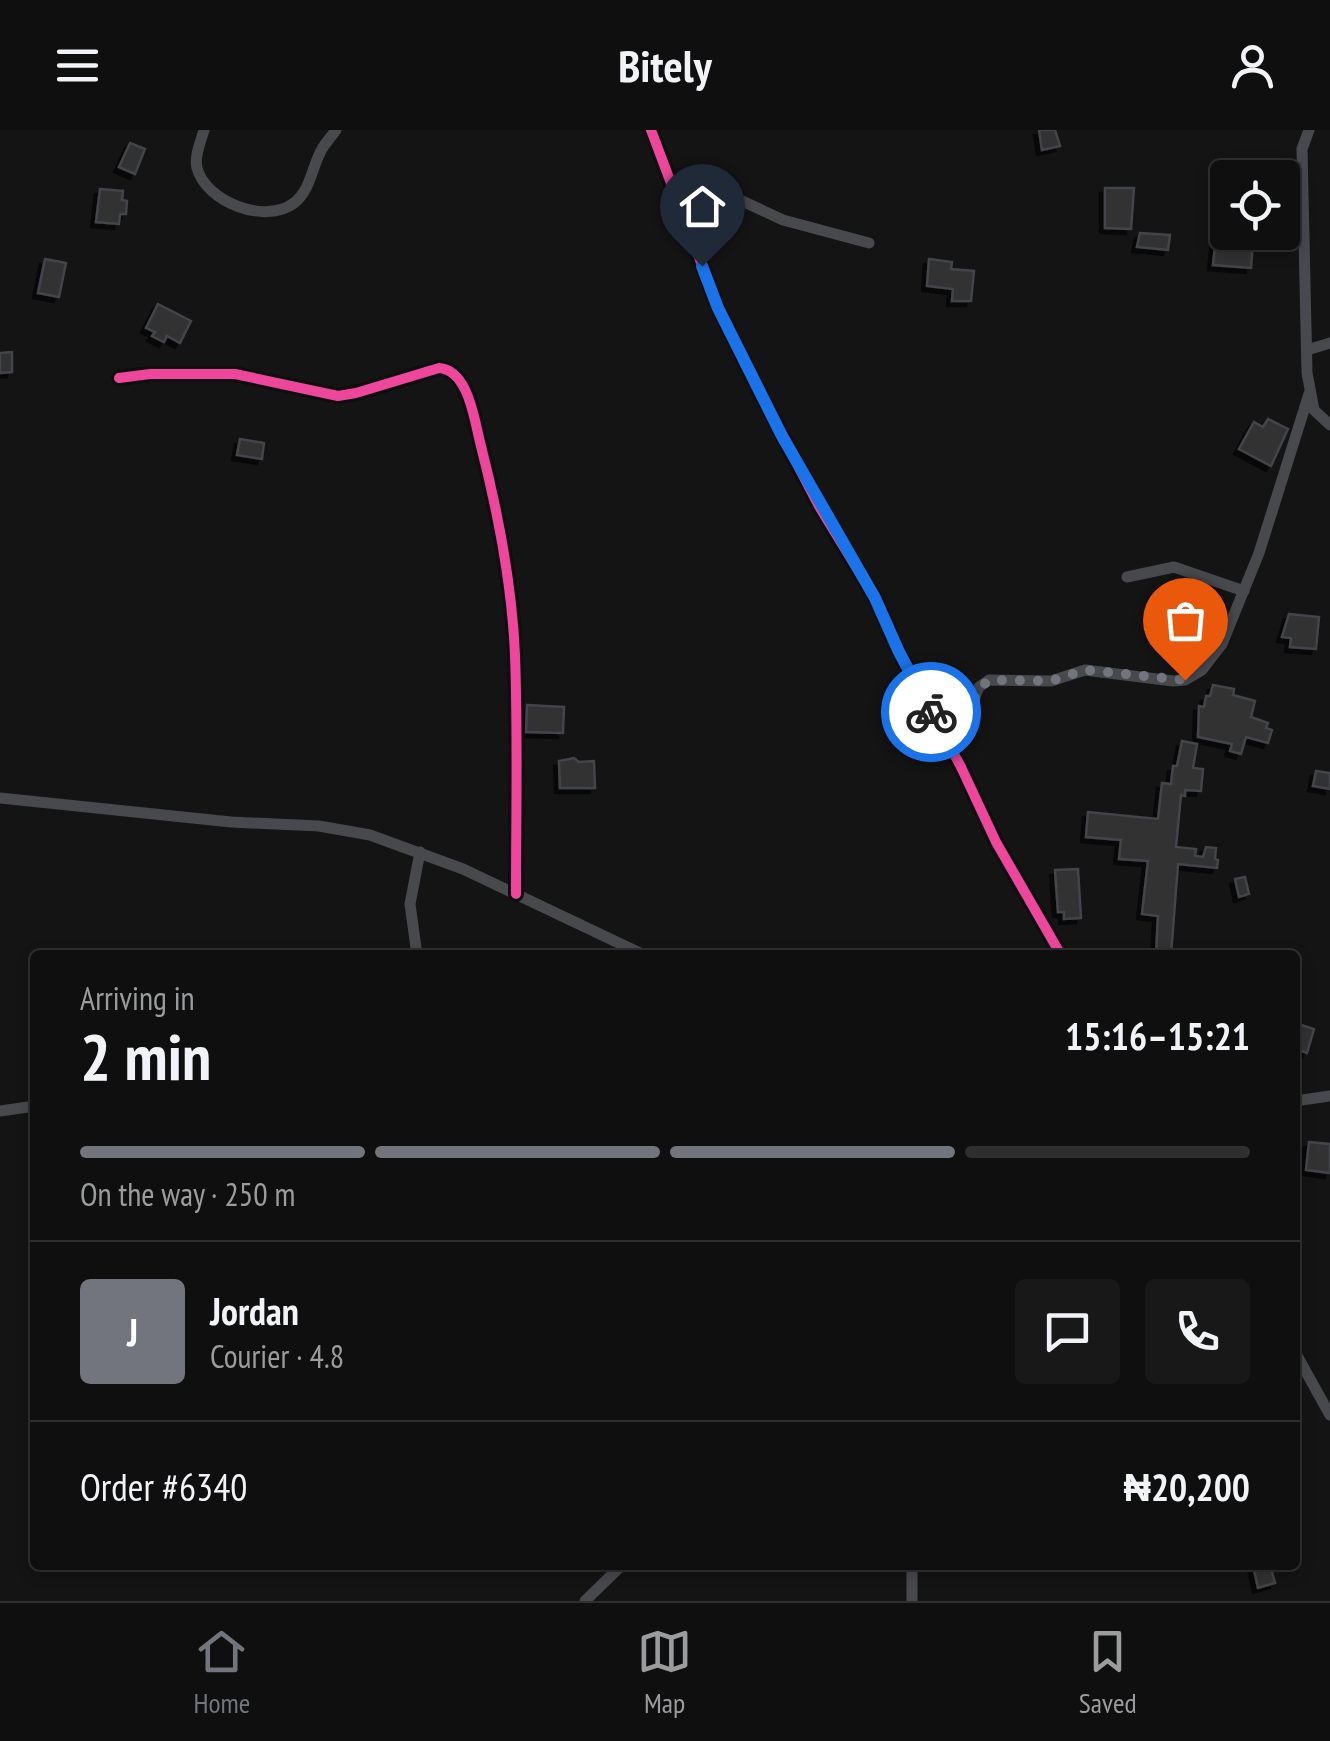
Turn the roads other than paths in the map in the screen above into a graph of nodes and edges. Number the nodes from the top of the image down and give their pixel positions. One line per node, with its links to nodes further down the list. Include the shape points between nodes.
1 (204, 130): 2 (street, via 196,160 206,183 229,202 270,213 296,202)
2 (336, 130)
3 (651, 130): 5 (street)
4 (1309, 130): 8 (street, via 1302,149)
5 (684, 214): 6 (street, via 738,199 783,220); 14 (street, via 749,372)
6 (869, 243)
7 (1330, 344): 8 (street)
8 (1307, 350): 10 (street)
9 (119, 378): 17 (street, via 236,374 338,396 438,368 457,375 496,504 507,580 515,653)
10 (1309, 394): 11 (street); 13 (street)
11 (1330, 426)
12 (1127, 577): 13 (street, via 1174,567)
13 (1244, 591): 14 (street, via 1222,644 1185,680 1085,670 1051,681 990,680)
14 (949, 744): 20 (street)
15 (0, 798): 16 (street, via 319,826)
16 (420, 852): 17 (street); 18 (street, via 410,904)
17 (516, 894): 19 (street)
18 (416, 950)
19 (634, 950)
20 (1058, 950)
21 (1330, 1096): 22 (street)
22 (1300, 1100)
23 (30, 1107): 24 (street)
24 (0, 1111)
25 (1300, 1359): 26 (street)
26 (1324, 1393): 27 (street)
27 (1330, 1415)
28 (617, 1570): 30 (street)
29 (912, 1570): 31 (street)
30 (585, 1601)
31 (912, 1601)

